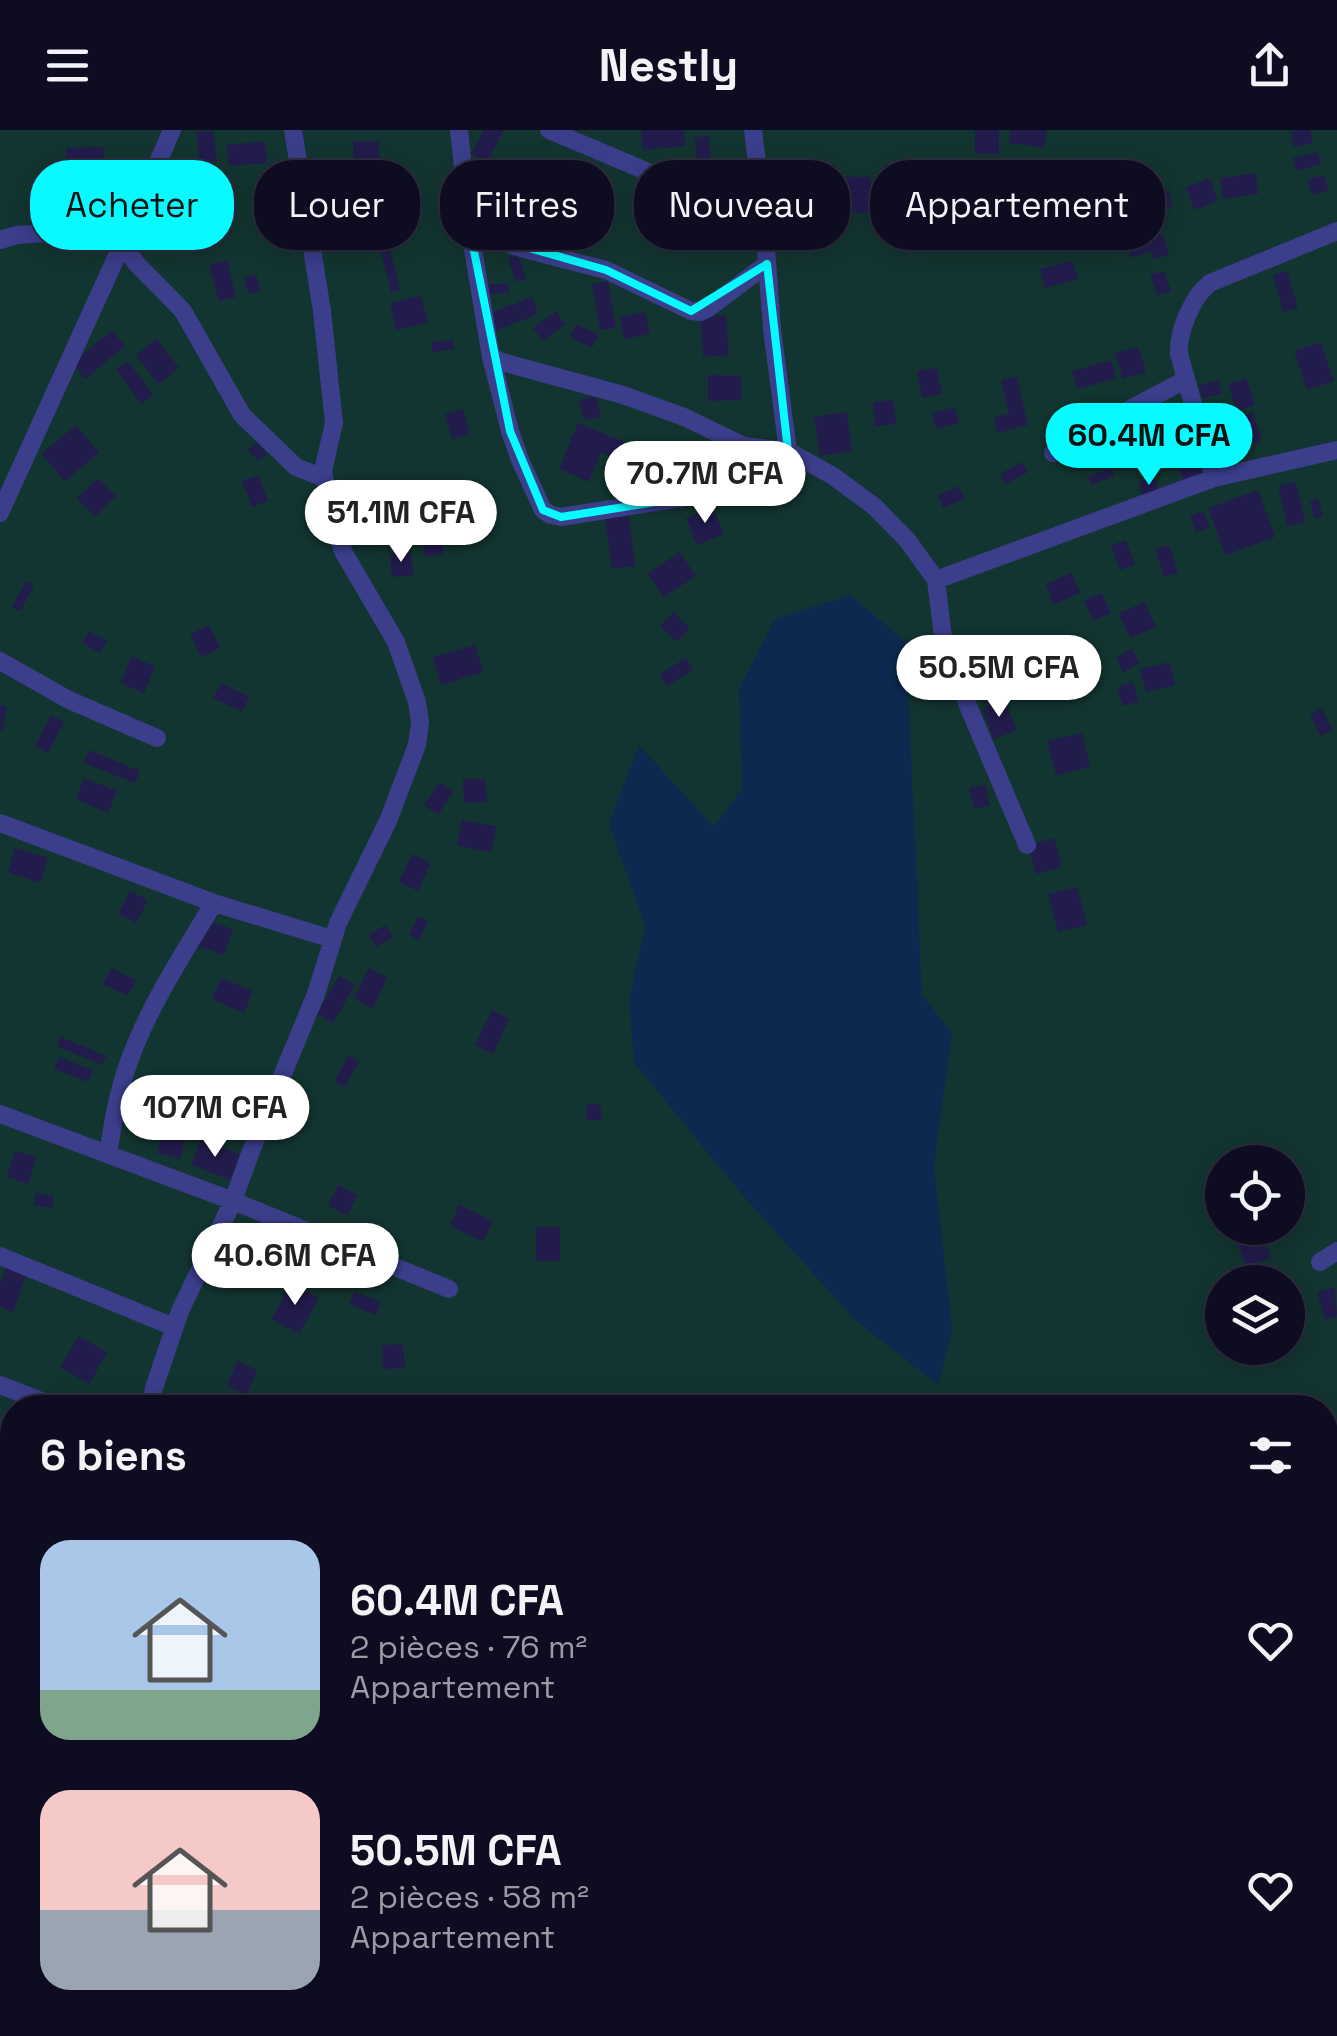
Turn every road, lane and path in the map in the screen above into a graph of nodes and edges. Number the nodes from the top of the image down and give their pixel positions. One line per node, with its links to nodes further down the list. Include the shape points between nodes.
1 (172, 130): 6 (street)
2 (293, 130): 25 (street, via 334,423)
3 (459, 130): 7 (street)
4 (549, 130): 9 (street)
5 (759, 131): 8 (street)
6 (159, 160)
7 (462, 160)
8 (761, 160)
9 (634, 166)
10 (1337, 231): 20 (street, via 1204,287 1178,343)
11 (30, 236): 12 (street)
12 (0, 240)
13 (120, 250): 27 (street)
14 (132, 250): 25 (street, via 136,264 183,311 242,416 306,473 321,477)
15 (473, 250): 19 (street)
16 (528, 250): 18 (street, via 606,270 691,311 706,309)
17 (766, 250): 18 (street)
18 (767, 264): 23 (street)
19 (491, 356): 21 (street, via 684,417); 21 (street, via 520,460 552,515 681,498)
20 (1185, 380): 24 (street); 26 (street)
21 (744, 446): 23 (street)
22 (1337, 450): 26 (street)
23 (788, 451): 28 (street, via 874,507)
24 (1053, 453)
25 (323, 471): 34 (street, via 344,552 396,642 420,722 388,821)
26 (1214, 478): 28 (street)
27 (0, 513)
28 (936, 580): 32 (street, via 944,645)
29 (0, 661): 30 (street)
30 (157, 738)
31 (0, 822): 33 (street)
32 (1028, 844)
33 (214, 903): 34 (street); 36 (street, via 140,1035)
34 (332, 938): 37 (street)
35 (0, 1114): 36 (street)
36 (108, 1153): 37 (street)
37 (233, 1200): 41 (street); 42 (street)
38 (1337, 1251): 40 (street)
39 (0, 1256): 42 (street)
40 (1320, 1262)
41 (449, 1289)
42 (174, 1327): 45 (street)
43 (0, 1385): 44 (street)
44 (26, 1395)
45 (154, 1395)

